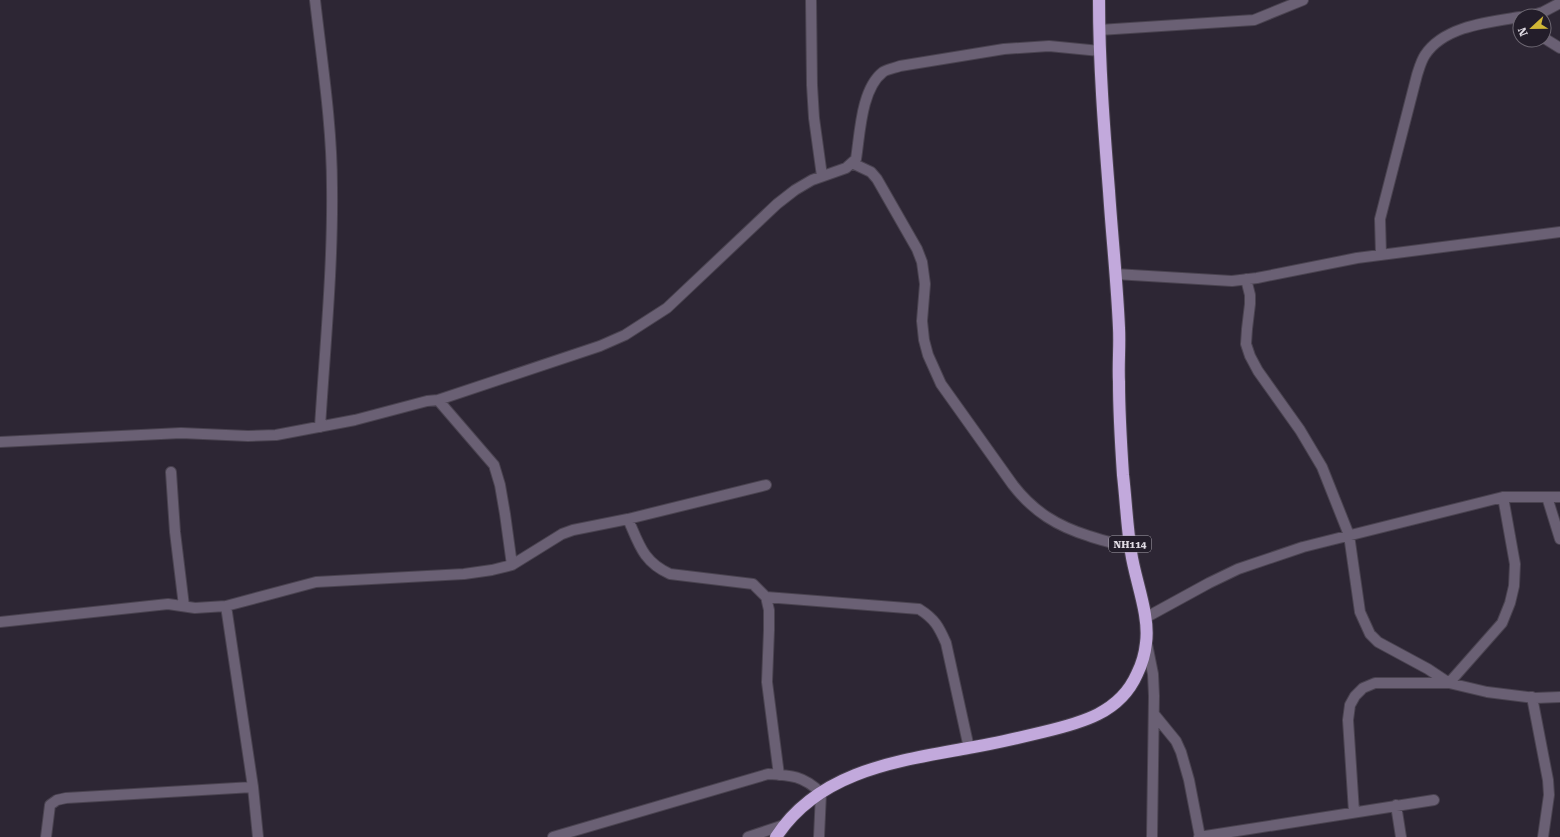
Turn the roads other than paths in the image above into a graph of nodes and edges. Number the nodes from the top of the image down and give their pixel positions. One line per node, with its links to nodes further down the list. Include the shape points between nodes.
1 (315, 0): 17 (street, via 331,136 332,187 330,270)
2 (811, 0): 11 (street, via 814,118)
3 (1099, 0): 8 (highway, NH114)
4 (1304, 0): 8 (street, via 1254,20)
5 (1560, 3): 6 (street)
6 (1551, 8)
7 (1512, 21): 13 (street, via 1476,24 1455,31 1434,44 1424,56 1380,219)
8 (1099, 30): 9 (highway, NH114)
9 (1100, 51): 10 (street, via 1049,46 1004,49 900,66 884,71 875,80 864,104 856,160); 14 (highway, NH114)
10 (852, 163): 11 (street, via 846,168); 27 (street, via 871,172 877,179 917,249 925,284 922,321 928,355 941,384 1009,479 1026,502 1056,522 1087,536)
11 (822, 176): 16 (street, via 795,190 777,204 667,308 625,335 600,346)
12 (1560, 232): 13 (street)
13 (1381, 255): 15 (street)
14 (1115, 274): 15 (street); 27 (highway, NH114, via 1119,329 1120,423)
15 (1246, 280): 25 (street, via 1250,304 1246,344 1250,356 1312,448)
16 (438, 400): 17 (street); 28 (street, via 494,465 506,514)
17 (320, 427): 18 (street, via 276,435 181,433)
18 (0, 442)
19 (171, 472): 30 (street)
20 (766, 486): 24 (street)
21 (1503, 497): 22 (street); 25 (street); 35 (street, via 1515,564 1510,603 1502,623)
22 (1547, 497): 23 (street); 26 (street)
23 (1560, 497)
24 (628, 519): 28 (street, via 572,530); 29 (street, via 639,545 649,561 658,569 670,574 752,584)
25 (1349, 535): 32 (street, via 1238,569); 35 (street, via 1360,612 1370,634 1378,642)
26 (1560, 538)
27 (1131, 549): 32 (highway, NH114)
28 (512, 565): 31 (street, via 464,574 316,582)
29 (766, 597): 39 (street, via 919,610 931,617 946,643); 40 (street, via 769,630 767,682)
30 (184, 606): 31 (street); 33 (street, via 168,604)
31 (226, 606): 41 (street)
32 (1145, 618): 34 (highway, NH114)
33 (0, 622)
34 (1146, 643): 38 (street, via 1153,674); 39 (highway, NH114, via 1138,673 1128,691 1115,705 1094,716 1065,726)
35 (1449, 683): 36 (street, via 1487,692); 45 (street, via 1375,683 1363,688 1355,696 1350,705 1348,720)
36 (1532, 697): 37 (street); 56 (street, via 1548,780 1549,795)
37 (1560, 697)
38 (1154, 714): 53 (street); 54 (street, via 1176,741 1181,752 1189,780)
39 (969, 748): 42 (highway, NH114, via 913,758 868,770 840,780)
40 (779, 775): 42 (street, via 801,778); 49 (street, via 768,774 746,780)
41 (253, 787): 47 (street, via 57,800 50,805); 48 (street)
42 (821, 793): 46 (highway, NH114, via 800,808); 52 (street)
43 (1434, 800): 44 (street)
44 (1396, 805): 45 (street); 55 (street)
45 (1354, 812): 54 (street)
46 (784, 826): 50 (street); 51 (highway, NH114)
47 (46, 837)
48 (258, 837)
49 (553, 837)
50 (748, 837)
51 (776, 837)
52 (819, 837)
53 (1152, 837)
54 (1199, 837)
55 (1401, 837)
56 (1543, 837)

